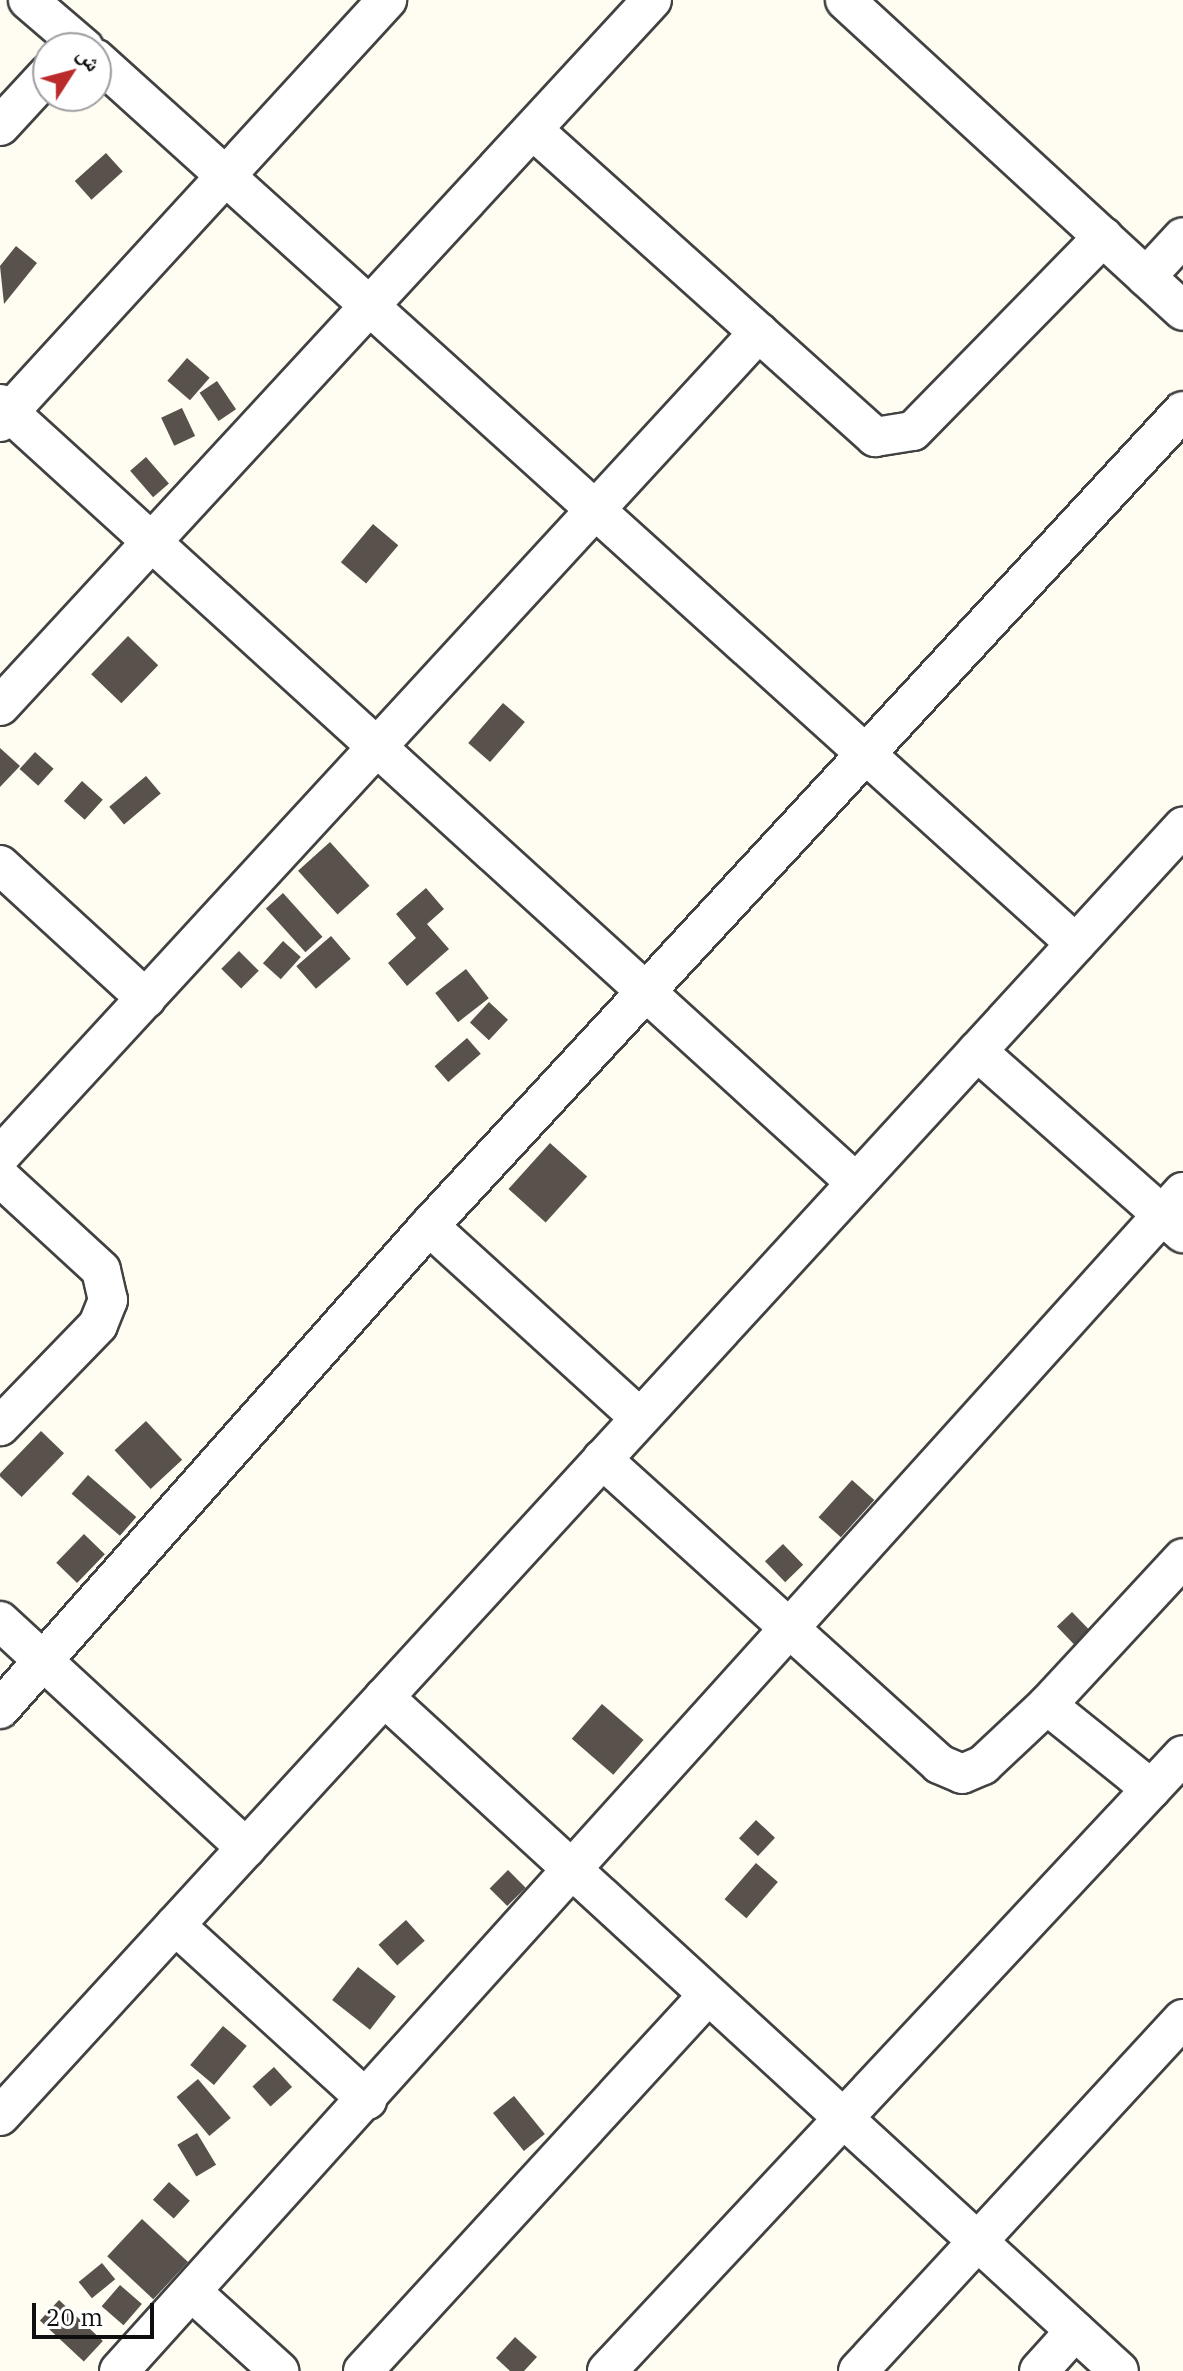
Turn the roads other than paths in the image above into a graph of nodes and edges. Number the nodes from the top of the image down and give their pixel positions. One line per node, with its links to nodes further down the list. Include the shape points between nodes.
1 (28, 0): 5 (street)
2 (387, 0): 10 (street)
3 (652, 0): 9 (street)
4 (845, 0): 11 (street)
5 (63, 32)
6 (112, 75): 10 (street)
7 (32, 91): 8 (street)
8 (0, 126)
9 (533, 130): 14 (street); 16 (street)
10 (227, 174): 14 (street); 18 (street)
11 (1103, 237): 13 (street); 16 (street, via 913,431 895,438 875,437)
12 (1183, 237): 13 (street)
13 (1146, 277): 15 (street)
14 (373, 306): 19 (street); 20 (street)
15 (1183, 311)
16 (759, 332): 19 (street)
17 (1183, 411): 23 (street)
18 (3, 413): 20 (street)
19 (596, 510): 22 (street); 23 (street)
20 (150, 541): 21 (street); 22 (street)
21 (0, 706)
22 (378, 748): 27 (street); 28 (street)
23 (869, 753): 26 (street); 27 (street)
24 (1183, 827): 26 (street)
25 (0, 865): 28 (street)
26 (1076, 944): 29 (street)
27 (645, 996): 32 (street); 34 (street)
28 (146, 999): 30 (street)
29 (977, 1051): 32 (street); 33 (street)
30 (0, 1156)
31 (0, 1177): 36 (street, via 101,1270 108,1300 98,1325)
32 (856, 1183): 35 (street)
33 (1176, 1213): 40 (street)
34 (429, 1226): 35 (street); 41 (street)
35 (640, 1418): 37 (street)
36 (0, 1426)
37 (602, 1459): 40 (street); 42 (street)
38 (1183, 1558): 43 (street)
39 (0, 1621): 41 (street)
40 (790, 1627): 43 (street, via 939,1764 962,1774 983,1765); 48 (street)
41 (45, 1661): 44 (street); 47 (street)
42 (384, 1697): 47 (street); 48 (street)
43 (1047, 1705): 46 (street)
44 (0, 1709)
45 (1183, 1755): 46 (street)
46 (1151, 1789): 54 (street)
47 (246, 1848): 49 (street)
48 (575, 1870): 50 (street); 52 (street)
49 (175, 1925): 52 (street); 53 (street)
50 (708, 1995): 54 (street); 61 (street)
51 (1183, 2019): 55 (street)
52 (367, 2100): 56 (street)
53 (0, 2116)
54 (844, 2118): 55 (street); 58 (street)
55 (980, 2240): 57 (street); 62 (street)
56 (192, 2292): 59 (street); 60 (street)
57 (1075, 2331): 63 (street); 64 (street)
58 (624, 2365)
59 (119, 2371)
60 (279, 2371)
61 (363, 2371)
62 (858, 2371)
63 (1039, 2371)
64 (1119, 2371)

